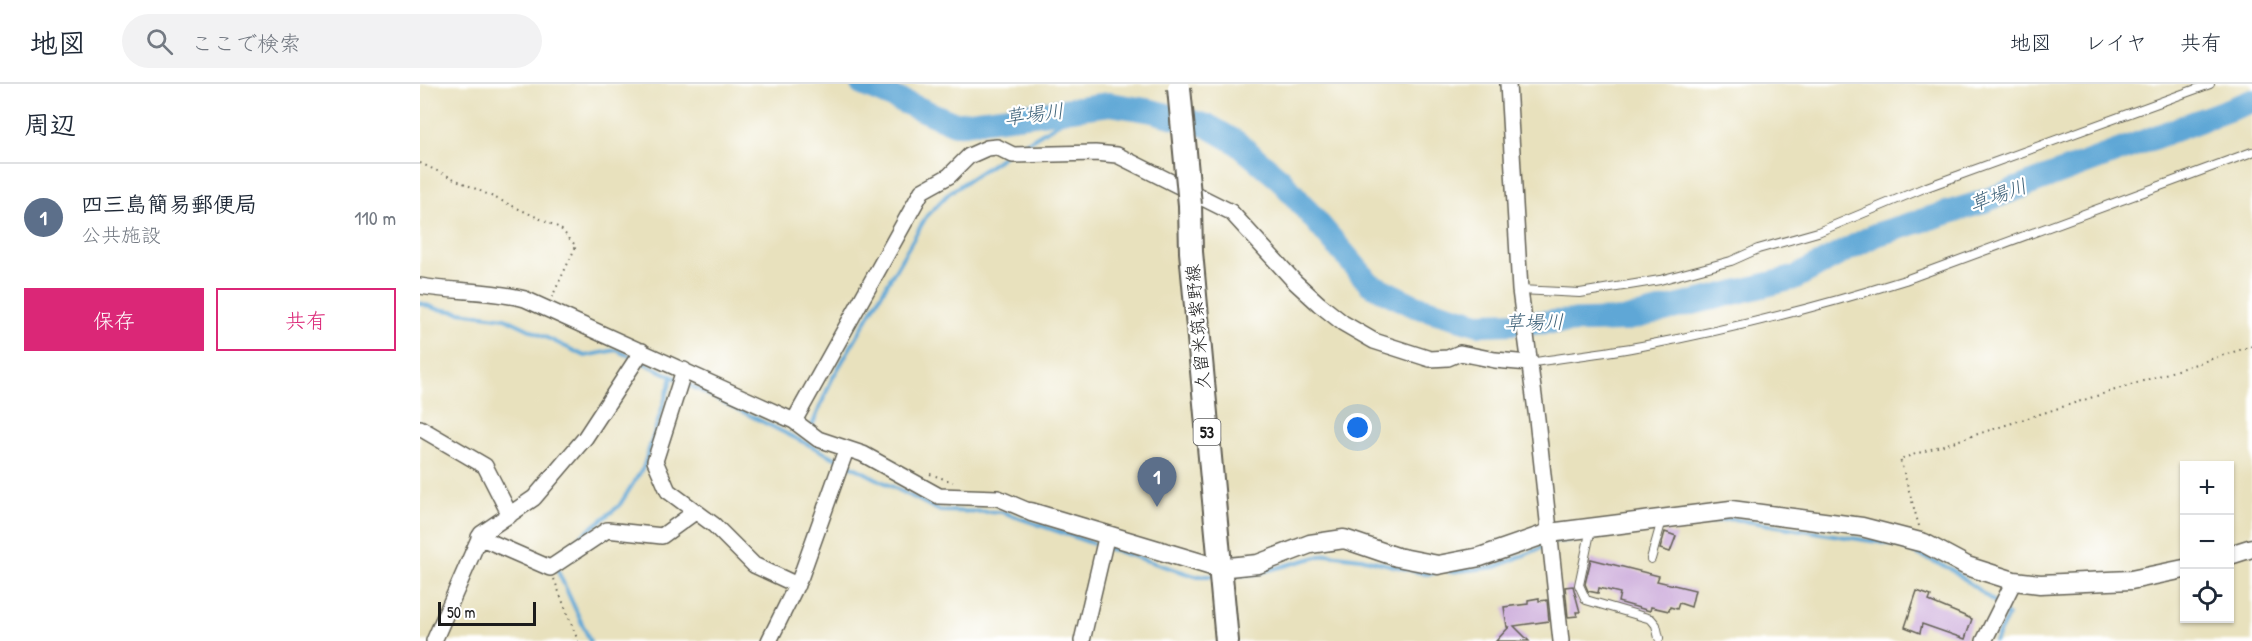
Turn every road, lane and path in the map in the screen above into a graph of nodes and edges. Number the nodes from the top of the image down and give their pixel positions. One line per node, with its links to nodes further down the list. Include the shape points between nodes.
1 (1508, 84): 7 (street)
2 (2210, 84): 7 (lane, via 1731,261 1660,280 1580,293)
3 (1179, 86): 31 (main road, 久留米筑紫野線 / 53, bridge)
4 (2252, 152): 11 (lane, via 1905,280 1790,314 1642,346)
5 (420, 163): 8 (path, via 560,228 576,246)
6 (420, 286): 10 (street, via 449,291 496,291 525,299)
7 (1520, 293): 11 (street)
8 (551, 298)
9 (2252, 346): 26 (path, via 1900,459)
10 (642, 351): 12 (street); 20 (street, via 585,438 534,498)
11 (1528, 359): 13 (street, via 1495,360 1460,353 1430,359 1374,341 1343,323 1294,282 1231,212 1200,196 1117,155 1013,155 997,147 969,156 949,176 922,191); 23 (street)
12 (684, 370): 13 (street); 18 (street, via 655,461 668,491)
13 (794, 421): 15 (street, via 818,439)
14 (420, 428): 20 (street, via 485,466)
15 (846, 450): 19 (street, via 863,454 939,496 998,498); 34 (street)
16 (928, 474): 17 (path)
17 (956, 483)
18 (695, 512): 30 (street, via 662,536 607,530); 34 (street, via 714,525 754,565)
19 (1031, 512): 24 (street)
20 (510, 514): 25 (street)
21 (1663, 517): 22 (street); 26 (street, via 1731,510 1862,527); 29 (lane)
22 (1592, 526): 23 (street); 35 (lane, via 1579,585 1581,594 1586,600 1651,619)
23 (1549, 533): 31 (street, via 1480,557 1438,565 1396,557 1344,539 1310,544 1258,564); 41 (street)
24 (1107, 534): 31 (street); 39 (street)
25 (479, 537): 30 (street); 36 (street)
26 (1924, 543): 33 (street, via 1967,566)
27 (2252, 550): 28 (street)
28 (2234, 554)
29 (1651, 559)
30 (550, 568): 37 (path)
31 (1218, 568): 40 (main road, 久留米筑紫野線 / 53)
32 (2180, 570): 33 (street, via 2131,580 2040,584)
33 (2014, 581): 42 (street)
34 (797, 585): 38 (street)
35 (1659, 638)
36 (434, 641)
37 (578, 641)
38 (769, 641)
39 (1082, 641)
40 (1227, 641)
41 (1561, 641)
42 (1984, 641)

